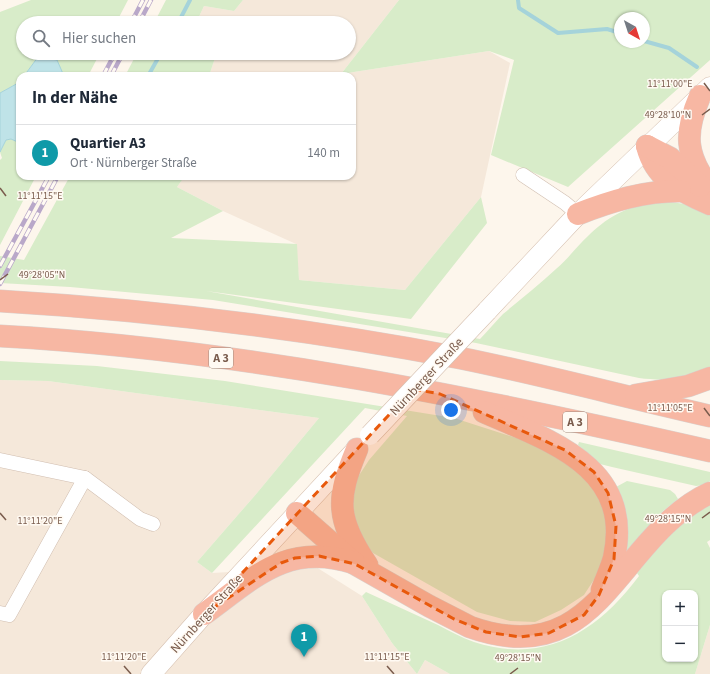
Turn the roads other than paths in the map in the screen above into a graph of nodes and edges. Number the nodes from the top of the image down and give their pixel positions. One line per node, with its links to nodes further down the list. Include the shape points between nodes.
1 (705, 91): 2 (main road, Nürnberger Straße); 4 (highway, via 693,113 689,143 692,159)
2 (647, 146): 5 (highway, via 654,165); 6 (highway, via 670,158); 8 (main road, Nürnberger Straße)
3 (523, 175): 8 (street)
4 (710, 188)
5 (680, 191): 7 (highway); 8 (highway, via 638,195 609,202)
6 (710, 195)
7 (710, 204)
8 (578, 214): 15 (main road, Nürnberger Straße, bridge)
9 (0, 302): 13 (highway, via 152,312 354,339 461,358)
10 (0, 336): 12 (highway, A 3, via 143,346 299,369)
11 (710, 378): 13 (highway, via 688,386)
12 (440, 394): 16 (highway, A 3); 24 (highway, via 534,434 581,460 594,472 608,493 616,532 614,559)
13 (626, 396): 14 (highway)
14 (710, 416)
15 (364, 442): 20 (main road, Nürnberger Straße); 23 (highway, via 345,480 341,503 349,536)
16 (710, 451)
17 (0, 460): 18 (street)
18 (85, 478): 21 (street, via 140,519); 25 (street, via 9,615)
19 (710, 493): 24 (highway, via 695,500 662,528)
20 (297, 512): 22 (highway); 26 (main road, Nürnberger Straße)
21 (153, 524)
22 (356, 564): 23 (highway); 26 (highway, via 338,558 319,556 295,558 264,572)
23 (375, 576): 24 (highway, via 454,619 503,636 520,637 549,633 568,625)
24 (592, 608)
25 (0, 613)
26 (204, 614): 27 (main road, Nürnberger Straße)
27 (151, 674)

